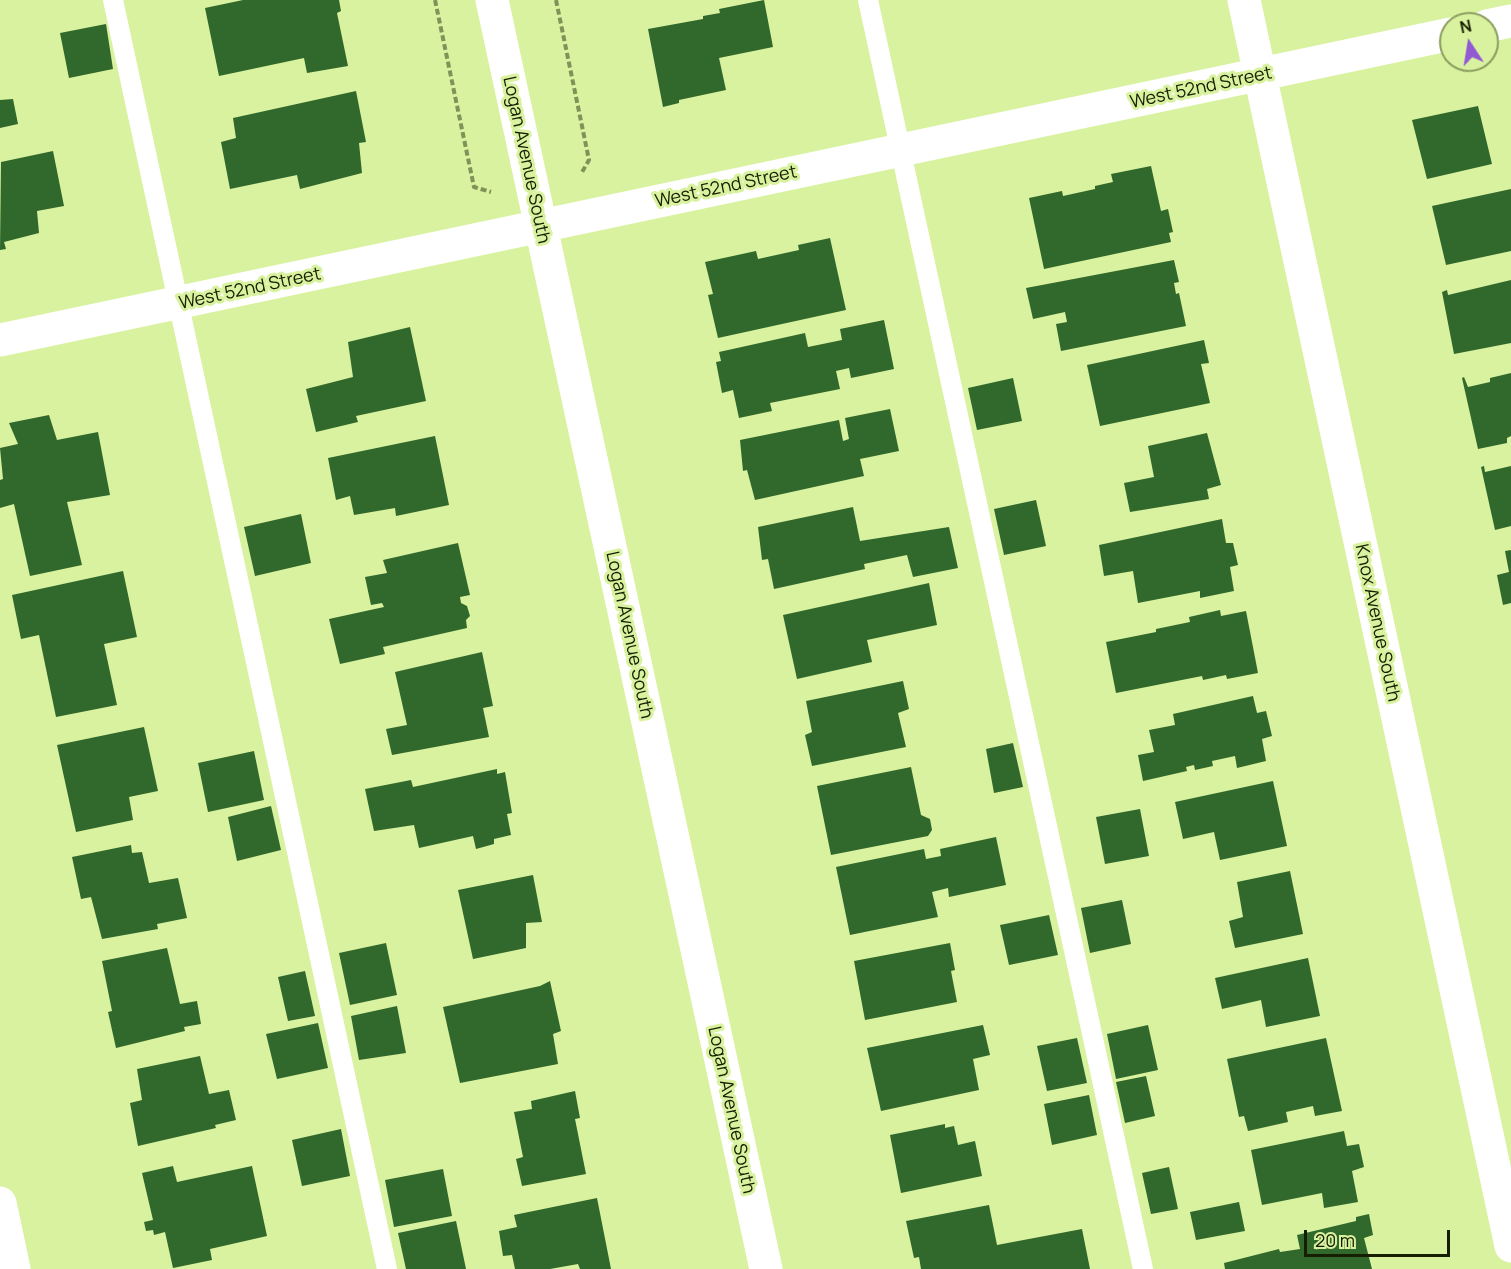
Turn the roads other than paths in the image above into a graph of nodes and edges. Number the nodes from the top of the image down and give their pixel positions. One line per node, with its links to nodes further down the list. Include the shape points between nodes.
1 (113, 0): 9 (lane)
2 (492, 0): 8 (street, Logan Avenue South)
3 (868, 0): 7 (lane)
4 (1244, 0): 6 (street, Knox Avenue South)
5 (1439, 37): 6 (street, West 52nd Street)
6 (1260, 76): 7 (street, West 52nd Street); 12 (street, Knox Avenue South)
7 (900, 151): 8 (street, West 52nd Street); 16 (lane)
8 (540, 226): 9 (street, West 52nd Street); 15 (street, Logan Avenue South)
9 (179, 304): 10 (street, West 52nd Street); 14 (lane)
10 (0, 340)
11 (0, 1203): 13 (street)
12 (1511, 1246)
13 (14, 1269)
14 (387, 1269)
15 (766, 1269)
16 (1143, 1269)

